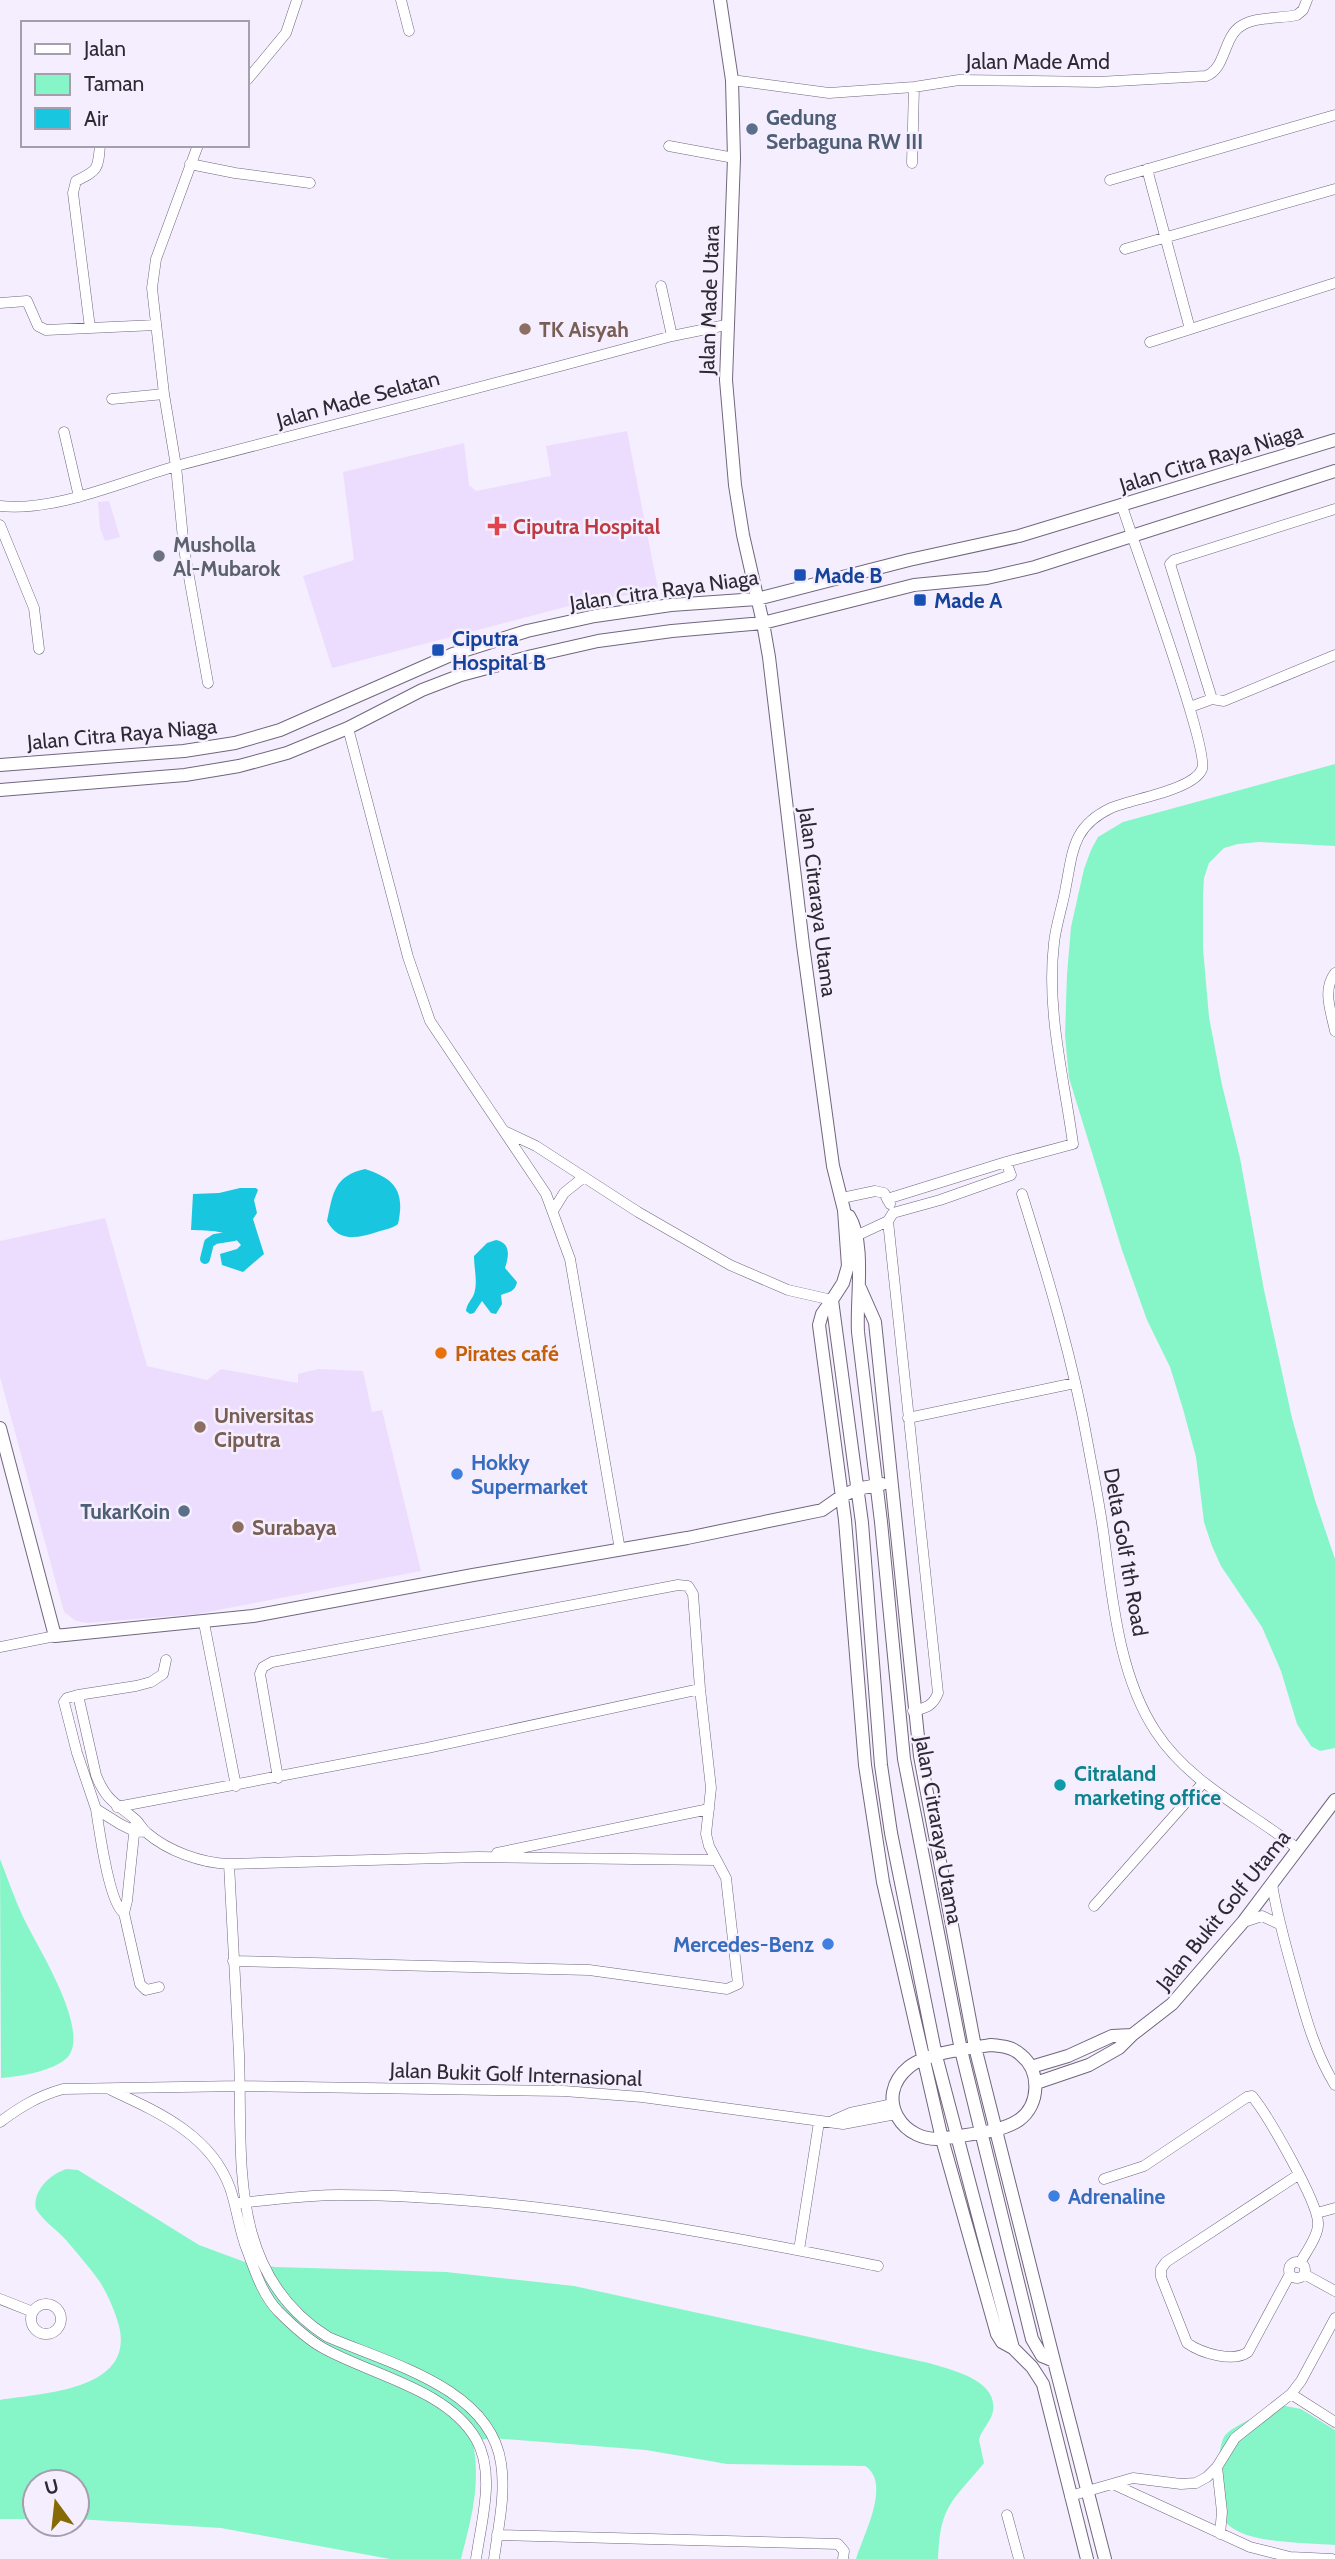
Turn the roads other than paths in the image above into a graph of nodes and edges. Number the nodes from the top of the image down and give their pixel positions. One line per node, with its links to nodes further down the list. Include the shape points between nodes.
1 (297, 0): 6 (street, via 286,33)
2 (401, 0): 5 (street)
3 (720, 0): 7 (street, Jalan Made Utara)
4 (1307, 0): 8 (street, Jalan Made Amd, via 1297,15 1256,20 1236,30 1215,69 1206,76 1098,82 959,80)
5 (409, 31)
6 (248, 79)
7 (732, 80): 8 (street, Jalan Made Amd, via 829,93); 13 (street, Jalan Made Utara)
8 (914, 87): 14 (street)
9 (1335, 115): 16 (street)
10 (669, 146): 13 (street)
11 (100, 147): 27 (street, via 97,168 76,181 73,193)
12 (197, 147): 15 (street)
13 (734, 158): 25 (street, Jalan Made Utara)
14 (912, 163)
15 (190, 164): 18 (street); 26 (street, via 153,274)
16 (1147, 169): 17 (street); 20 (street)
17 (1110, 180)
18 (310, 183)
19 (1335, 189): 20 (street)
20 (1166, 237): 21 (street); 28 (street)
21 (1125, 249)
22 (1335, 284): 28 (street)
23 (661, 286): 29 (street)
24 (0, 303): 27 (street, via 27,301 40,329)
25 (726, 325): 29 (street, Jalan Made Selatan); 43 (street, Jalan Made Utara, via 735,485)
26 (156, 326): 27 (street); 31 (street)
27 (90, 328)
28 (1190, 329): 30 (street)
29 (672, 337): 35 (street, Jalan Made Selatan)
30 (1150, 342)
31 (164, 394): 32 (street); 35 (street)
32 (112, 399)
33 (64, 432): 37 (street)
34 (1335, 440): 39 (street, Jalan Citra Raya Niaga)
35 (176, 466): 37 (street, Jalan Made Selatan); 47 (street, via 184,549)
36 (1335, 471): 42 (street, Jalan Citra Raya Niaga)
37 (79, 497): 38 (street, Jalan Made Selatan)
38 (0, 506)
39 (1122, 506): 42 (street); 43 (street, Jalan Citra Raya Niaga, via 1019,536)
40 (1335, 509): 48 (street, via 1170,564)
41 (0, 525): 45 (street, via 34,608)
42 (1132, 536): 44 (street, Jalan Citra Raya Niaga, via 987,578 914,585); 50 (street)
43 (757, 598): 44 (street, Jalan Citraraya Utama); 49 (street, Jalan Citra Raya Niaga, via 671,605 527,631 453,654)
44 (763, 623): 51 (street, Jalan Citra Raya Niaga, via 598,641 508,662 422,690); 61 (street, Jalan Citraraya Utama, via 829,1139)
45 (39, 649)
46 (1335, 655): 48 (street, via 1224,701)
47 (208, 683)
48 (1212, 699): 50 (street)
49 (342, 704): 51 (street); 52 (street, Jalan Citra Raya Niaga, via 280,730 222,745)
50 (1190, 707): 57 (street, via 1203,755 1202,769 1179,786 1100,813 1074,844 1054,942 1052,985 1060,1074 1073,1144)
51 (348, 728): 53 (street, Jalan Citra Raya Niaga, via 287,753 226,768); 56 (street, via 408,957 430,1021)
52 (0, 765)
53 (0, 790)
54 (1335, 973): 55 (street, via 1328,982 1328,997)
55 (1335, 1031)
56 (504, 1131): 58 (street); 62 (street, via 546,1194)
57 (1006, 1161): 60 (street); 63 (street, via 1011,1175)
58 (584, 1177): 62 (street, via 564,1193); 66 (street, via 730,1265 788,1290)
59 (1022, 1195): 67 (street, Delta Golf 1th Road, via 1055,1299)
60 (887, 1199): 61 (street, via 875,1191); 63 (street)
61 (843, 1204): 64 (street, Jalan Citraraya Utama); 66 (street, Jalan Citraraya Utama, via 848,1266)
62 (552, 1211): 79 (street, via 570,1259)
63 (890, 1217): 64 (street); 68 (street)
64 (856, 1236): 65 (street, Jalan Citraraya Utama)
65 (859, 1288): 70 (street, Jalan Citraraya Utama, via 875,1322); 71 (street, Jalan Citraraya Utama, via 858,1332)
66 (832, 1300): 72 (street, Jalan Citraraya Utama); 73 (street, Jalan Citraraya Utama, via 818,1325)
67 (1075, 1383): 68 (street); 88 (street, Delta Golf 1th Road, via 1111,1594 1131,1681 1157,1734)
68 (908, 1418): 86 (street, via 938,1693 927,1707)
69 (0, 1428): 81 (street)
70 (890, 1482): 71 (street); 76 (street, Jalan Citraraya Utama)
71 (876, 1485): 72 (street); 77 (street, Jalan Citraraya Utama)
72 (857, 1489): 73 (street); 78 (street, Jalan Citraraya Utama)
73 (842, 1496): 74 (street); 75 (street, Jalan Citraraya Utama)
74 (822, 1510): 75 (street); 79 (street)
75 (845, 1520): 78 (street); 109 (street, Jalan Citraraya Utama, via 865,1765 883,1882)
76 (895, 1521): 77 (street); 86 (street, Jalan Citraraya Utama)
77 (881, 1522): 78 (street); 108 (street, Jalan Citraraya Utama, via 904,1759)
78 (862, 1523): 109 (street, Jalan Citraraya Utama, via 881,1765)
79 (620, 1550): 80 (street)
80 (204, 1623): 81 (street); 89 (street)
81 (55, 1636): 82 (street)
82 (0, 1647)
83 (166, 1660): 85 (street, via 163,1674 151,1682)
84 (700, 1689): 87 (street); 87 (street, via 693,1594 684,1585 279,1660 263,1667 260,1674); 93 (street, via 711,1788)
85 (78, 1695): 91 (street, via 96,1775); 92 (street, via 64,1702)
86 (913, 1711): 107 (street, Jalan Citraraya Utama)
87 (278, 1778): 89 (street)
88 (1203, 1783): 95 (street, Delta Golf 1th Road); 100 (street)
89 (236, 1786): 91 (street)
90 (1335, 1800): 95 (street, Jalan Bukit Golf Utama)
91 (117, 1807): 94 (street)
92 (96, 1809): 94 (street); 101 (street, via 116,1906)
93 (709, 1809): 96 (street); 97 (street, via 706,1834)
94 (135, 1826): 98 (street, via 183,1853); 101 (street)
95 (1298, 1849): 99 (street, Jalan Bukit Golf Utama)
96 (478, 1857): 97 (street); 98 (street)
97 (716, 1860): 104 (street, via 726,1878 739,1980 731,1989 576,1970)
98 (229, 1864): 104 (street)
99 (1272, 1884): 102 (street, Jalan Bukit Golf Utama); 103 (street)
100 (1094, 1906)
101 (124, 1913): 105 (street, via 140,1984 146,1990)
102 (1243, 1922): 103 (street, via 1262,1916); 106 (street, Jalan Bukit Golf Utama, via 1172,2004)
103 (1279, 1924): 112 (street, via 1312,2036)
104 (233, 1961): 113 (street)
105 (159, 1987)
106 (1132, 2035): 110 (street, Jalan Bukit Golf Utama, via 1112,2036); 111 (street, Jalan Bukit Golf Utama, via 1089,2065)
107 (975, 2047): 108 (street); 110 (street, via 1007,2047); 118 (street, Jalan Citraraya Utama)
108 (961, 2050): 109 (street); 119 (street, Jalan Citraraya Utama)
109 (930, 2058): 115 (street, via 910,2066 900,2077 894,2090); 120 (street, Jalan Citraraya Utama); 121 (street, Jalan Citraraya Utama)
110 (1040, 2064): 111 (street)
111 (1045, 2080): 118 (street, via 1020,2119)
112 (1335, 2085)
113 (240, 2086): 114 (street, Jalan Bukit Golf Internasional); 117 (street, Jalan Bukit Golf Internasional, via 564,2091); 124 (street)
114 (107, 2088): 116 (street, Jalan Bukit Golf Internasional, via 43,2094); 124 (street, via 197,2138 220,2166)
115 (895, 2110): 117 (street, Jalan Bukit Golf Internasional, via 850,2124); 121 (street, via 914,2135)
116 (0, 2122)
117 (819, 2122): 129 (street)
118 (994, 2129): 119 (street); 126 (street, Jalan Citraraya Utama)
119 (980, 2132): 120 (street); 128 (street, Jalan Citraraya Utama)
120 (957, 2136): 121 (street); 138 (street, Jalan Citraraya Utama)
121 (942, 2139): 138 (street, Jalan Citraraya Utama, via 997,2334)
122 (1298, 2175): 123 (street, via 1252,2096 1144,2166); 127 (street); 132 (street, via 1161,2269 1187,2343 1234,2357 1248,2352)
123 (1104, 2179)
124 (239, 2203): 129 (street, via 336,2195 544,2207); 148 (street, via 271,2281 296,2314 328,2337 426,2377 468,2404 484,2421 501,2463); 149 (street, via 244,2242 259,2282 276,2309 321,2348 431,2397 477,2441 486,2473)
125 (1335, 2208): 127 (street)
126 (1016, 2211): 128 (street); 139 (street, Jalan Citraraya Utama)
127 (1317, 2213): 130 (street, via 1318,2228)
128 (1002, 2215): 139 (street, Jalan Citraraya Utama, via 1035,2346 1042,2356)
129 (799, 2250): 131 (street)
130 (1300, 2263): 132 (street, via 1291,2264); 133 (street)
131 (878, 2266)
132 (1290, 2274): 133 (street, via 1298,2278)
133 (1304, 2274): 134 (street)
134 (1335, 2291)
135 (0, 2299): 136 (street)
136 (33, 2312)
137 (1335, 2318): 140 (street)
138 (1013, 2348): 145 (street, Jalan Citraraya Utama, via 1043,2384)
139 (1054, 2361): 144 (street, Jalan Citraraya Utama)
140 (1291, 2394): 141 (street); 142 (street, via 1244,2429)
141 (1335, 2422)
142 (1217, 2467): 143 (street, via 1196,2483 1133,2478); 147 (street)
143 (1113, 2484): 144 (street); 147 (street)
144 (1086, 2491): 145 (street); 154 (street, Jalan Citraraya Utama)
145 (1070, 2496): 153 (street, Jalan Citraraya Utama)
146 (1007, 2515): 152 (street)
147 (1220, 2534): 155 (street, via 1269,2553)
148 (497, 2535): 150 (street); 151 (street, via 838,2544)
149 (476, 2559)
150 (494, 2559)
151 (843, 2559)
152 (1019, 2559)
153 (1087, 2559)
154 (1105, 2559)
155 (1332, 2559)

